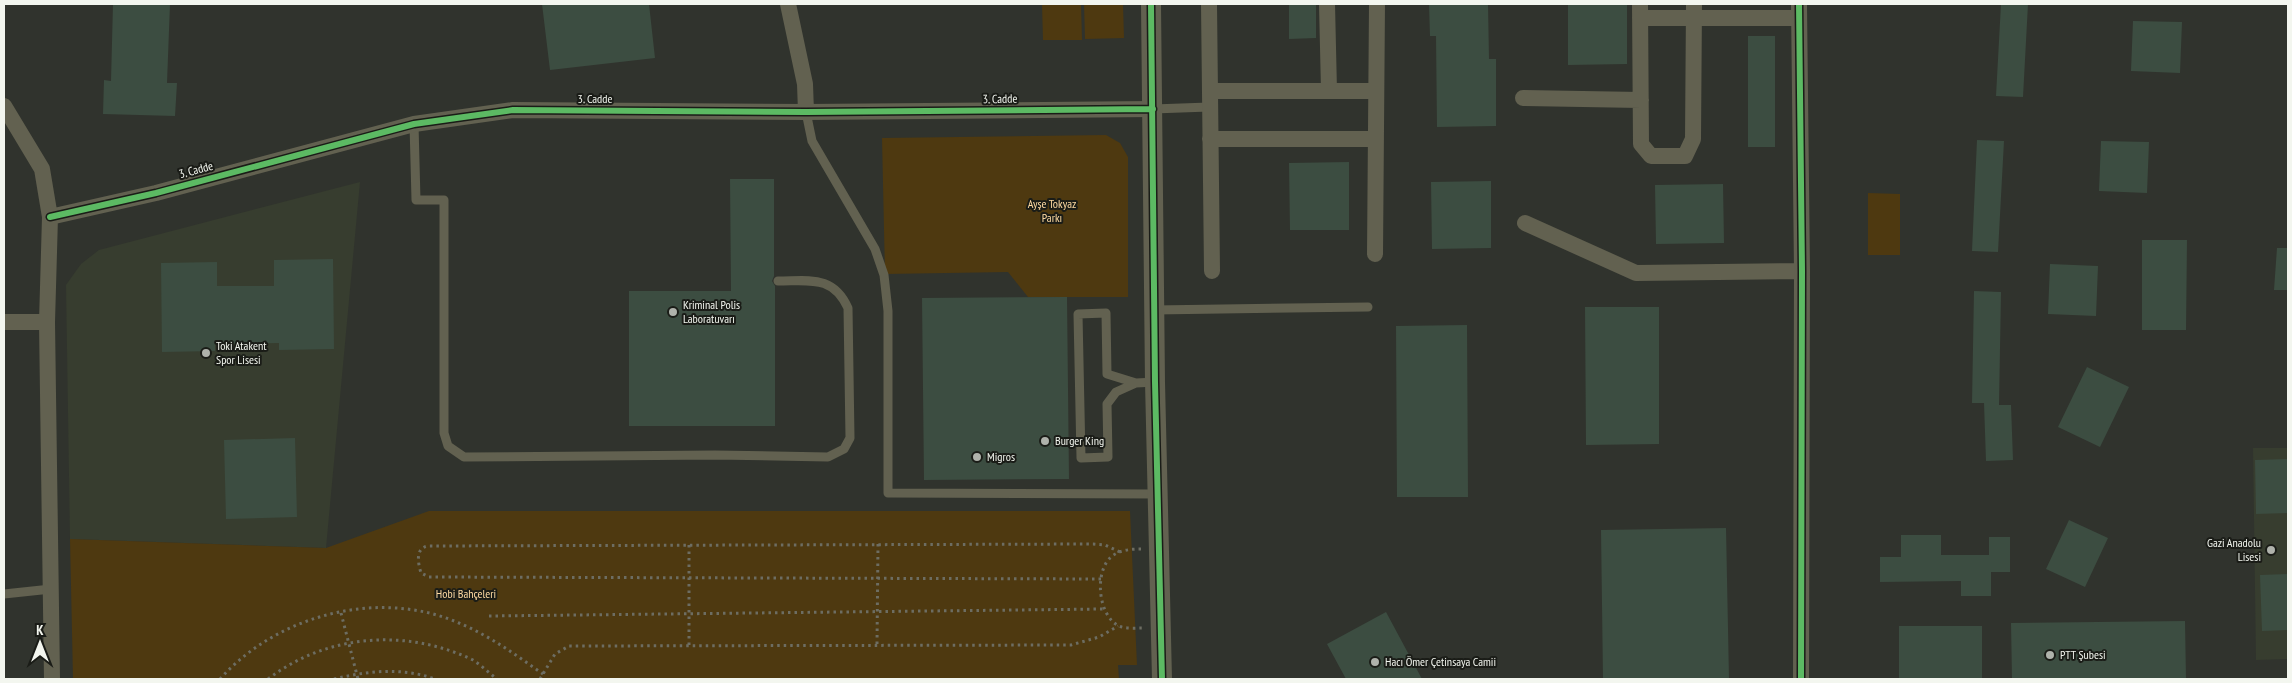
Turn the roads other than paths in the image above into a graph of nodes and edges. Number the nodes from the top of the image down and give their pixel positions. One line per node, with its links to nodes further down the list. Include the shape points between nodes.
1 (788, 4): 17 (street, via 804,84)
2 (1151, 4): 16 (street)
3 (1209, 4): 9 (street)
4 (1327, 4): 10 (street)
5 (1377, 4): 11 (street)
6 (1640, 11): 7 (street); 13 (street)
7 (1694, 11): 8 (street); 13 (street, via 1693,139 1685,156 1651,156 1641,144)
8 (1799, 11): 25 (street)
9 (1210, 91): 10 (street); 15 (street)
10 (1329, 91): 11 (street)
11 (1376, 91): 20 (street)
12 (1523, 98): 13 (street)
13 (1641, 100)
14 (4, 106): 21 (street, via 42,169)
15 (1210, 108): 16 (lane); 19 (street)
16 (1153, 109): 17 (street, 3. Cadde); 28 (street)
17 (806, 112): 18 (street, 3. Cadde, via 513,110); 32 (lane, via 812,141 875,249 884,275 888,311 888,493)
18 (414, 124): 21 (street, 3. Cadde); 26 (lane, via 416,200 444,200 444,433 452,451 464,457 828,457 839,453 850,438 848,308 838,292 821,281)
19 (1210, 139): 20 (street); 24 (street)
20 (1376, 139): 23 (street)
21 (50, 217): 30 (street)
22 (1525, 223): 25 (street, via 1636,273)
23 (1375, 254)
24 (1212, 271)
25 (1802, 271): 37 (street)
26 (778, 281)
27 (1368, 307): 28 (lane)
28 (1154, 310): 31 (street)
29 (4, 322): 30 (street)
30 (46, 322): 33 (street)
31 (1146, 382): 31 (lane, via 1107,374 1106,313 1078,314 1081,458 1108,458 1107,404 1116,392); 32 (street)
32 (1157, 494): 36 (street)
33 (51, 589): 34 (lane); 35 (street)
34 (4, 594)
35 (52, 679)
36 (1162, 679)
37 (1800, 679)

